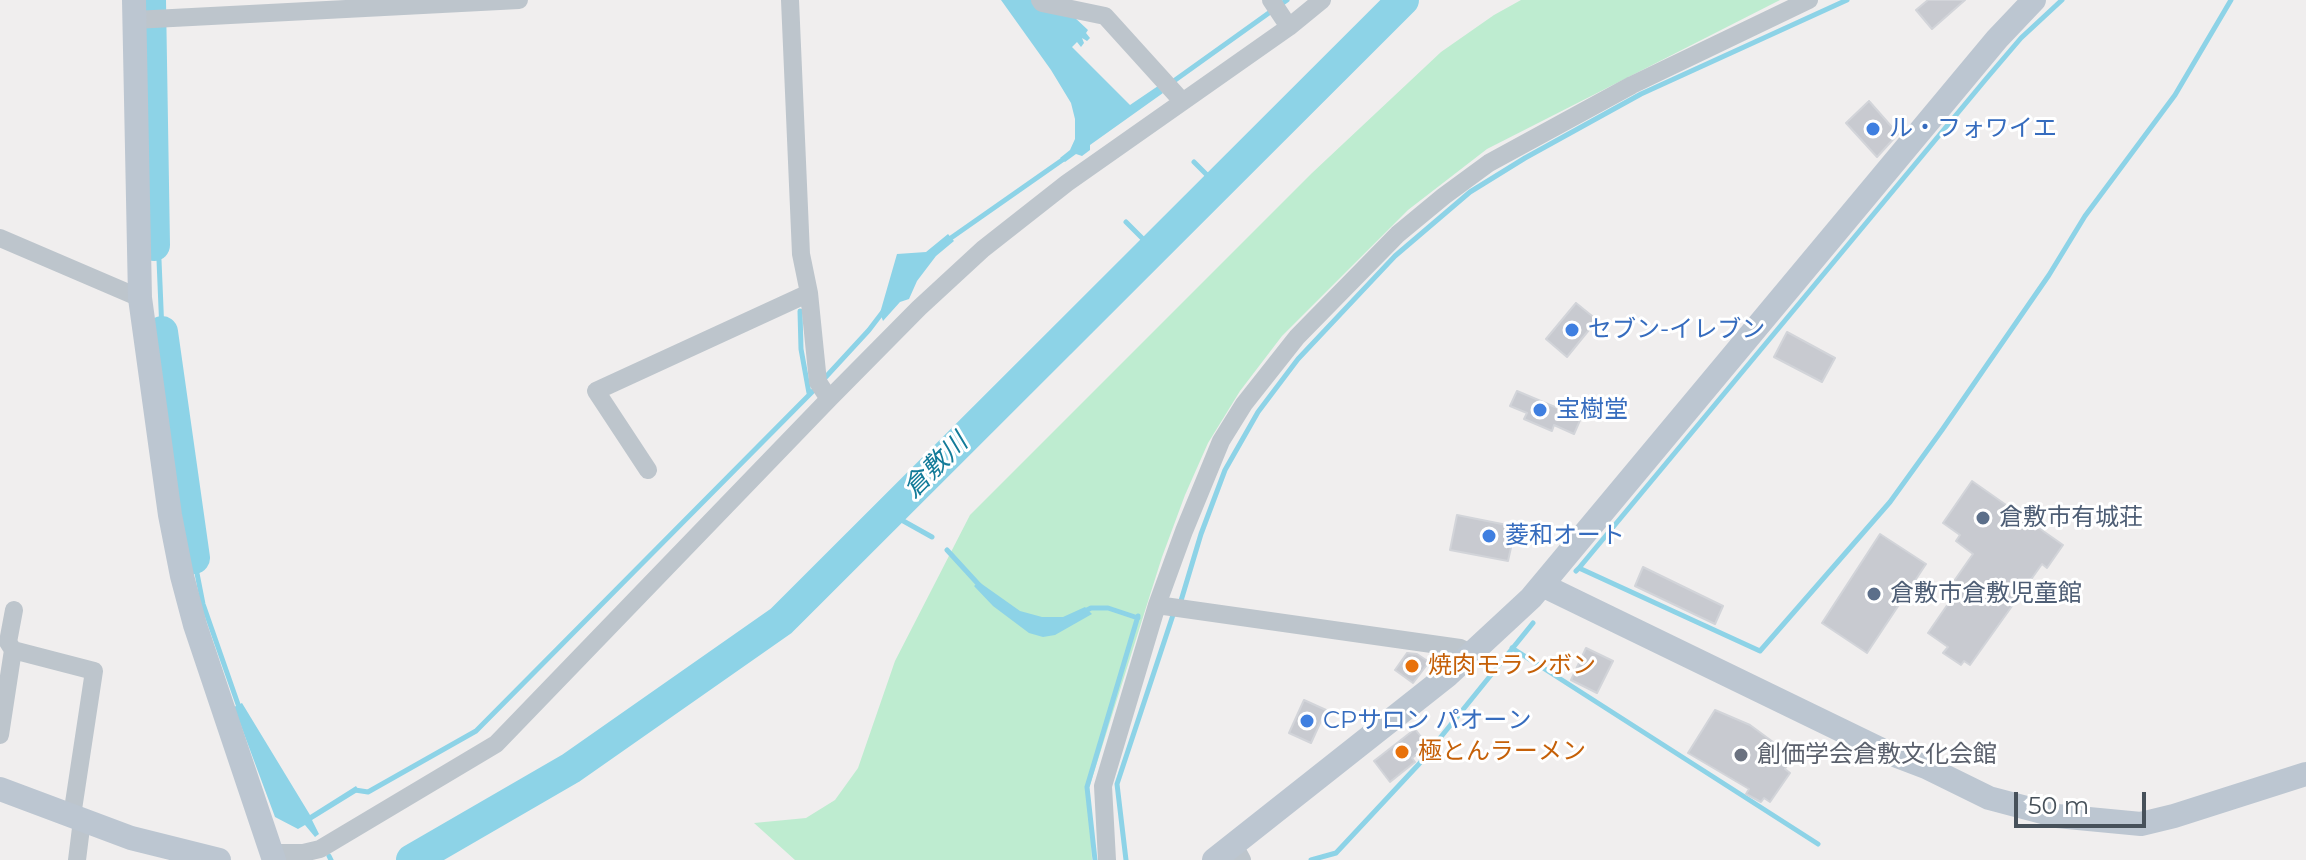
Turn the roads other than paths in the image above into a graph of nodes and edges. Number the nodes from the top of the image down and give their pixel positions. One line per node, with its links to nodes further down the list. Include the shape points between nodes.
1 (519, 0): 8 (street)
2 (790, 0): 11 (street, via 801,254)
3 (1040, 0): 9 (street, via 1105,16)
4 (1322, 0): 7 (street)
5 (1809, 0): 16 (street, via 1534,137 1489,163 1398,234 1297,337 1221,441)
6 (2034, 0): 15 (street)
7 (1278, 11): 9 (street)
8 (142, 15): 12 (street)
9 (1172, 90): 13 (street)
10 (0, 238): 12 (street)
11 (809, 293): 13 (street); 14 (street, via 596,391)
12 (140, 298): 25 (street, via 182,576)
13 (823, 390): 25 (street, via 496,744 320,849)
14 (648, 470)
15 (1542, 585): 19 (street); 21 (street, via 1884,751 1989,798 2057,816 2141,824)
16 (1168, 607): 19 (street); 28 (street, via 1103,786)
17 (14, 610): 18 (street, via 8,642)
18 (13, 650): 20 (street); 23 (street, via 94,671)
19 (1473, 654): 24 (street)
20 (0, 735)
21 (2306, 774)
22 (0, 789): 23 (street)
23 (77, 818): 26 (street); 27 (street)
24 (1238, 852): 29 (street)
25 (273, 856)
26 (77, 860)
27 (219, 860)
28 (1107, 860)
29 (1214, 860)

